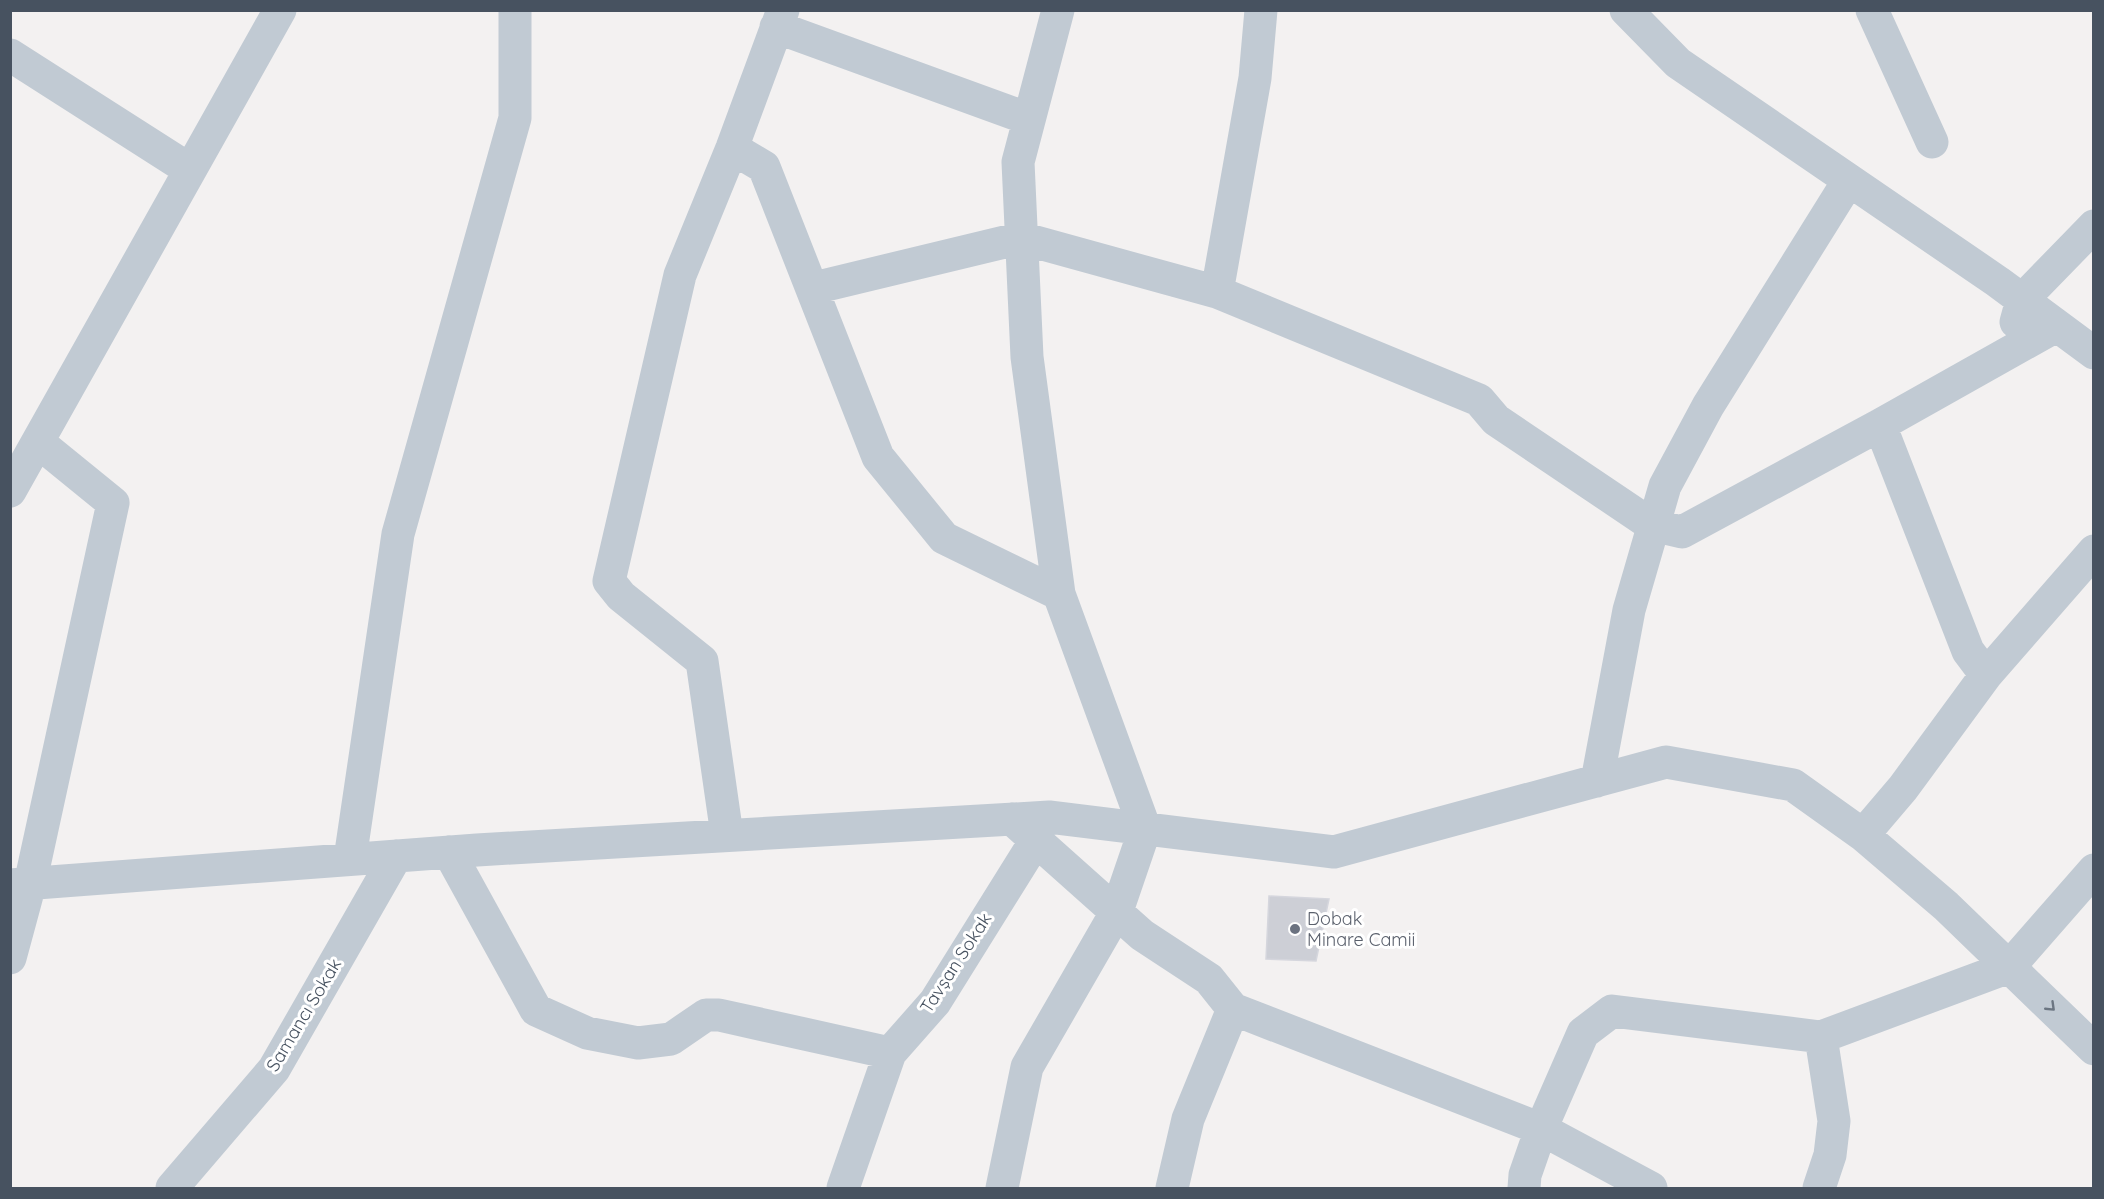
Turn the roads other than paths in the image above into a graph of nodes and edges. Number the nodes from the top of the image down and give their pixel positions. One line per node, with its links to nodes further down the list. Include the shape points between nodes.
1 (279, 10): 12 (street)
2 (515, 10): 36 (street, via 515,118 398,534)
3 (1058, 10): 9 (street)
4 (1261, 10): 17 (street, via 1255,78)
5 (1626, 10): 13 (street, via 1678,63)
6 (1872, 10): 10 (street)
7 (780, 19): 9 (street); 11 (street)
8 (10, 55): 12 (street)
9 (1029, 119): 15 (street, via 1018,162)
10 (1932, 142)
11 (732, 148): 16 (street, via 764,167); 32 (street, via 680,275 609,581 621,596 702,661)
12 (190, 170): 23 (street)
13 (1849, 180): 18 (street); 25 (street, via 1708,406 1665,486)
14 (2094, 226): 18 (street)
15 (1021, 238): 16 (street); 17 (street); 27 (street, via 1027,357)
16 (814, 288): 27 (street, via 878,456 944,538)
17 (1217, 292): 25 (street, via 1479,400 1496,420)
18 (2022, 300): 19 (street); 20 (street)
19 (2056, 326): 20 (street); 21 (street)
20 (2008, 353): 22 (street)
21 (2094, 353)
22 (1880, 425): 25 (street, via 1682,532); 28 (street, via 1968,651)
23 (38, 442): 24 (street); 38 (street, via 113,503)
24 (10, 491)
25 (1652, 525): 29 (street, via 1629,610)
26 (2094, 551): 28 (street)
27 (1059, 594): 31 (street)
28 (1986, 675): 33 (street, via 1903,788)
29 (1598, 780): 31 (street, via 1334,852); 33 (street, via 1666,762 1793,785)
30 (1024, 829): 31 (street, via 1049,817); 32 (street); 39 (street); 45 (street, Tavşan Sokak, via 935,1002)
31 (1145, 829): 39 (street)
32 (727, 835): 34 (street)
33 (1863, 835): 41 (street)
34 (449, 852): 35 (street); 45 (street, via 536,1010 586,1033 638,1043 671,1039 706,1015 719,1015)
35 (396, 856): 36 (street); 47 (street, Samancı Sokak, via 274,1069)
36 (350, 859): 38 (street)
37 (2094, 870): 41 (street)
38 (20, 885): 40 (street)
39 (1117, 910): 42 (street, via 1142,935 1209,979); 49 (street, via 1027,1067)
40 (10, 958)
41 (2009, 967): 43 (street); 44 (street, one-way to 44)
42 (1233, 1009): 46 (street); 50 (street, via 1188,1119)
43 (1821, 1037): 46 (street, via 1612,1011 1583,1033); 53 (street, via 1834,1121 1830,1155)
44 (2091, 1043)
45 (890, 1053): 48 (street, Tavşan Sokak)
46 (1540, 1129): 51 (street); 52 (street)
47 (172, 1188)
48 (843, 1188)
49 (1002, 1188)
50 (1172, 1188)
51 (1524, 1188)
52 (1651, 1188)
53 (1819, 1188)

